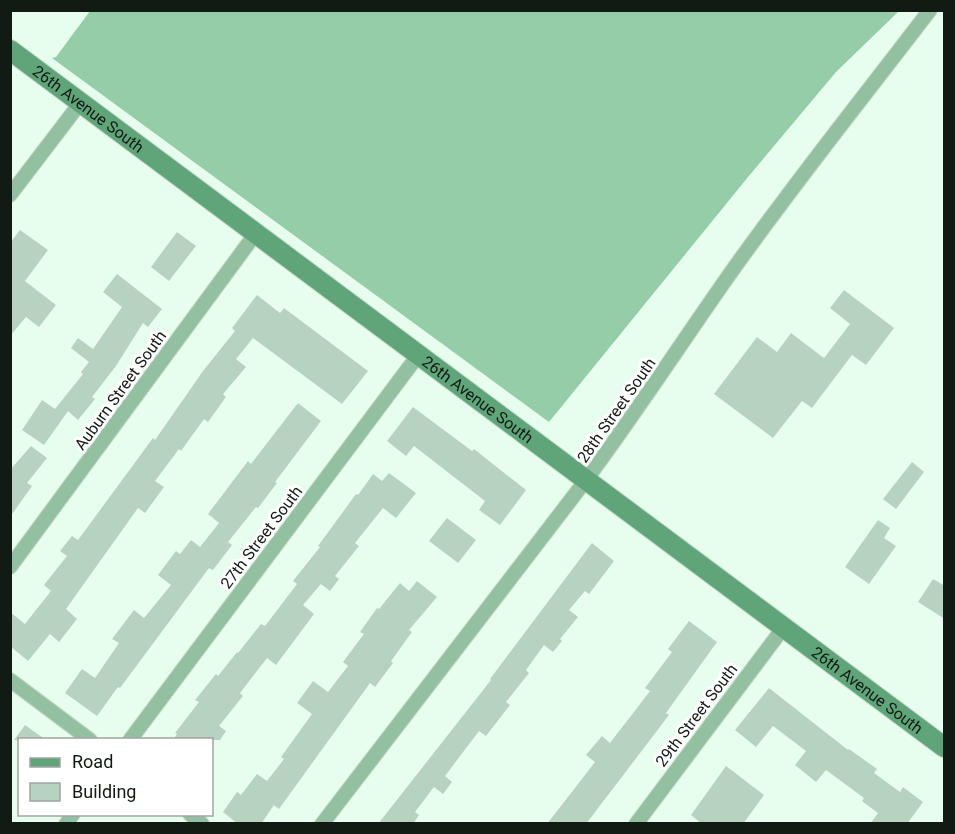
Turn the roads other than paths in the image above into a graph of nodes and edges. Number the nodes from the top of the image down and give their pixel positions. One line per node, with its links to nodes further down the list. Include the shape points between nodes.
1 (930, 10): 7 (street, 28th Street South, via 806,171)
2 (10, 50): 3 (street, 26th Avenue South)
3 (81, 102): 4 (street); 5 (street, 26th Avenue South)
4 (10, 195)
5 (256, 233): 6 (street, 26th Avenue South); 8 (street, Auburn Street South)
6 (418, 354): 7 (street, 26th Avenue South); 12 (street, 27th Street South)
7 (586, 480): 9 (street, 26th Avenue South); 14 (street, 28th Street South)
8 (10, 567)
9 (784, 627): 13 (street, 26th Avenue South); 15 (street, 29th Street South)
10 (10, 680): 11 (street)
11 (87, 738)
12 (131, 738)
13 (945, 747)
14 (322, 824)
15 (636, 824)

